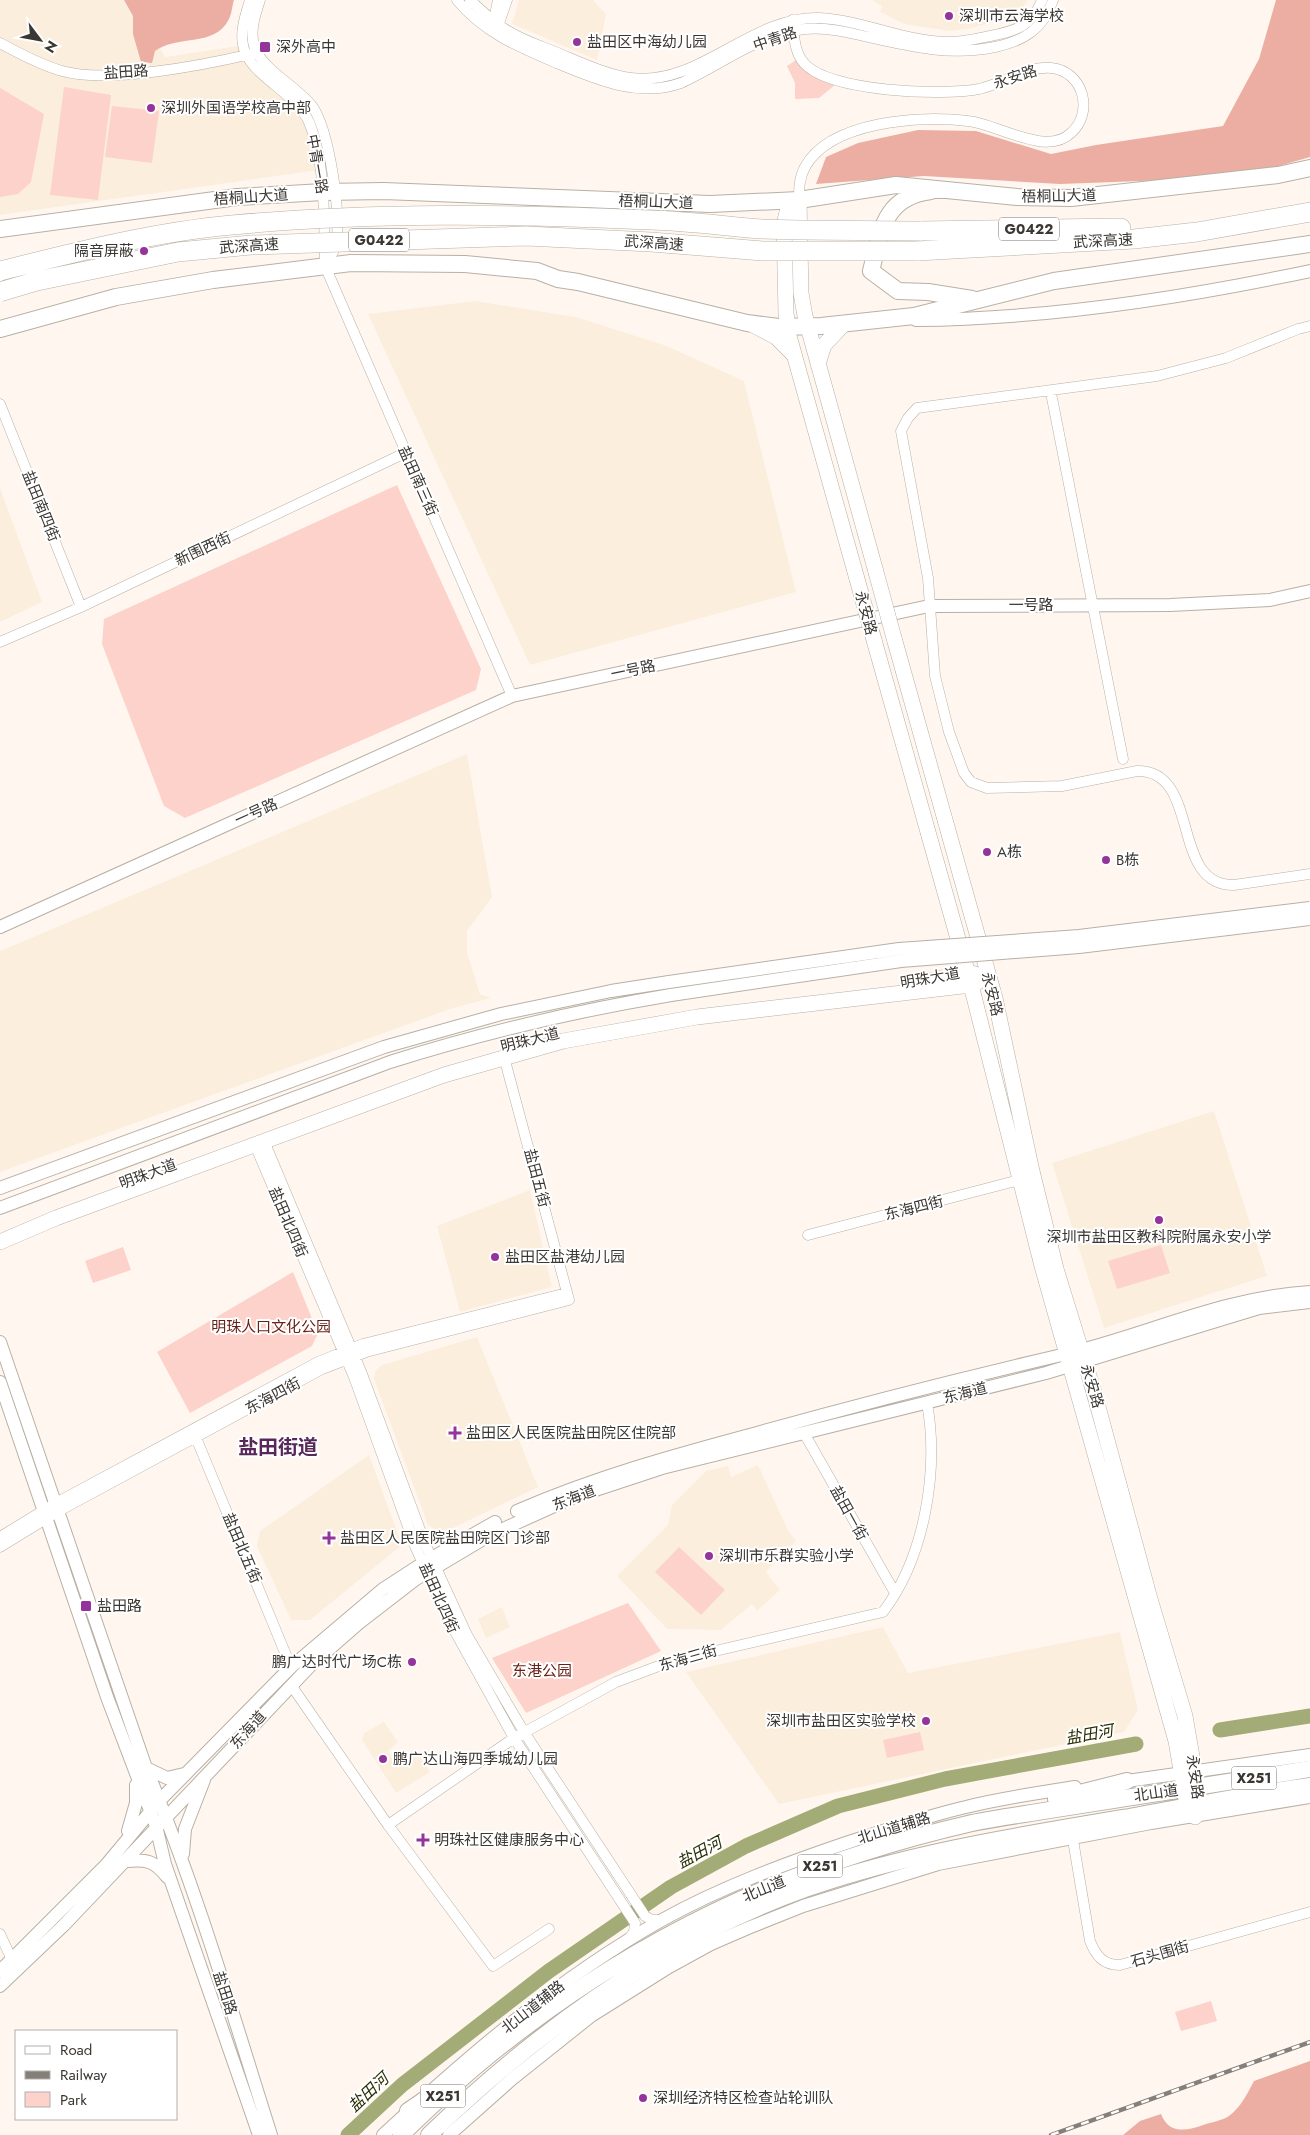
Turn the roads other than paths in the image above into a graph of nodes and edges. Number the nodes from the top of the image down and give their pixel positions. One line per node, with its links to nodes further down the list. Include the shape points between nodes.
1 (250, 0): 13 (street, via 242,36)
2 (260, 0): 12 (street, via 253,26)
3 (457, 0): 10 (street)
4 (470, 0): 10 (street)
5 (498, 0): 10 (street)
6 (508, 0): 10 (street)
7 (1042, 0): 9 (street, 中青路, via 1031,20 1020,29 951,42 920,39 838,20 814,18)
8 (1053, 0): 9 (street, 中青路, via 1044,20 1026,38 977,51 931,51 830,29)
9 (793, 25): 10 (street, 中青路, via 680,83 646,88 595,79 520,48); 17 (street, 永安路, via 803,62 812,70 836,79 890,90 949,92 991,86 1032,70 1051,68 1074,80 1081,89 1084,106 1074,130 1050,143 981,123 940,118 899,121 856,132 830,142 813,156 802,176)
10 (495, 26)
11 (0, 43): 13 (street, 盐田路, via 54,68 84,75 134,74)
12 (257, 52): 13 (street, 盐田路); 16 (street, 中青一路, via 313,108 324,134)
13 (246, 55): 16 (street, 中青一路, via 295,102 309,121)
14 (1310, 168): 15 (main road, 梧桐山大道, via 1278,175 1071,198)
15 (951, 190): 17 (main road, 梧桐山大道, via 896,185); 27 (main road, via 919,194 896,206 881,228 871,271 898,290)
16 (330, 192): 17 (main road, 梧桐山大道, via 384,191 689,204); 20 (main road, 梧桐山大道, via 238,197); 23 (street, via 336,245)
17 (799, 200): 32 (main road, 永安路, via 787,212 784,224); 33 (main road, 永安路, via 801,293)
18 (1310, 203): 21 (highway, 武深高速 / G0422)
19 (1310, 212): 21 (highway, 武深高速 / G0422, via 1196,232)
20 (0, 229)
21 (1136, 233): 24 (highway, 武深高速 / G0422, bridge, via 763,229 652,220 407,216 230,225 88,249); 26 (highway, 武深高速 / G0422, bridge, via 917,251 763,251 526,236 251,244 178,252 37,281)
22 (1310, 244): 27 (main road, via 1054,281)
23 (325, 266): 29 (main road, via 351,263 465,264 537,271 558,279); 34 (main road, via 116,296); 39 (street, 盐田南三街)
24 (0, 271)
25 (1310, 272): 28 (street, via 1054,312 970,319)
26 (0, 292)
27 (976, 300): 28 (main road)
28 (891, 320): 30 (main road)
29 (747, 323): 32 (main road); 35 (main road, via 776,337)
30 (843, 325): 33 (main road); 36 (main road, via 824,345)
31 (1310, 326): 42 (street, via 1226,358 1156,376 917,408 901,432 928,578)
32 (788, 327): 33 (main road); 35 (main road, 永安路)
33 (808, 327): 36 (main road, 永安路)
34 (0, 330)
35 (796, 359): 52 (main road, 永安路, bridge)
36 (818, 365): 51 (main road, 永安路, bridge)
37 (1052, 398): 41 (street)
38 (0, 404): 43 (street, 盐田南四街)
39 (406, 453): 43 (street, 新围西街); 45 (street, 盐田南三街)
40 (1310, 591): 41 (street, 一号路, via 1270,600)
41 (1093, 605): 42 (street, 一号路); 46 (street)
42 (929, 606): 45 (street, 一号路); 47 (street, via 935,676 949,732 964,773 971,782 987,788 1062,786 1147,771 1156,774 1172,789 1199,865 1213,882 1234,885)
43 (81, 607): 44 (street, 新围西街)
44 (0, 642)
45 (512, 696): 50 (street, 一号路)
46 (1123, 760)
47 (1310, 874)
48 (1310, 908): 53 (street, 明珠大道, bridge, via 1079,936 899,949)
49 (1310, 919): 53 (street, 明珠大道, bridge, via 1079,947 901,961)
50 (0, 927)
51 (988, 977): 52 (main road, 明珠大道); 67 (main road, 永安路)
52 (969, 978): 54 (main road, 明珠大道, via 647,1025 563,1040); 56 (main road, 永安路); 59 (main road, 明珠大道, via 647,1016 524,1041 432,1069)
53 (670, 989): 57 (street, 明珠大道, via 611,991 509,1012 416,1037); 58 (street, 明珠大道, via 505,1029 380,1066)
54 (504, 1057): 55 (main road, 明珠大道, via 444,1074); 63 (street, 盐田五街)
55 (259, 1143): 61 (main road, 明珠大道); 66 (street, 盐田北四街)
56 (1020, 1180): 60 (street, 东海四街); 67 (main road, 永安路)
57 (0, 1188)
58 (0, 1208)
59 (0, 1232)
60 (808, 1235)
61 (0, 1242)
62 (1310, 1292): 67 (street, 东海道, via 1235,1302)
63 (568, 1296): 66 (street, 东海四街)
64 (1310, 1302): 67 (street, 东海道, via 1258,1308)
65 (0, 1342): 72 (street, 盐田路)
66 (349, 1354): 71 (street, 东海四街); 75 (street, 盐田北四街)
67 (1076, 1358): 69 (street, 东海道); 75 (street, 东海道, via 854,1406 621,1471 563,1491 509,1515); 88 (main road, 永安路, via 1185,1716)
68 (0, 1382): 72 (street, 盐田路)
69 (927, 1403): 70 (street, 东海道); 76 (street, via 931,1436 926,1508 915,1552)
70 (804, 1433): 75 (street, 东海道, via 662,1468 582,1494 513,1522); 76 (street, 盐田一街)
71 (194, 1434): 72 (street, 东海四街); 77 (street, 盐田北五街)
72 (50, 1511): 73 (street, 东海四街); 74 (street, 东海四街); 84 (street, 盐田路)
73 (0, 1537)
74 (0, 1547)
75 (429, 1565): 77 (street, 东海道, via 383,1589); 78 (street, 东海道); 79 (street, 盐田北四街); 80 (street, 盐田北四街, via 463,1651)
76 (895, 1593): 79 (street, 东海三街, via 883,1612 875,1615 722,1648 656,1667 595,1692)
77 (291, 1667): 83 (street, 东海道)
78 (291, 1685): 85 (street, 东海道); 94 (street)
79 (524, 1732): 80 (street, 东海三街); 103 (street, 盐田北四街, via 645,1916)
80 (514, 1738): 94 (street, 东海三街); 106 (street, 盐田北四街, via 635,1923 634,1932)
81 (1310, 1754): 88 (street, 北山道辅路)
82 (1310, 1769): 88 (main road, 北山道 / X251)
83 (190, 1771): 84 (street, via 166,1778); 90 (street, 东海道)
84 (141, 1772): 90 (street, 盐田路); 91 (street, 盐田路); 97 (street, via 130,1828)
85 (204, 1778): 92 (street, 东海道); 100 (street, via 185,1829)
86 (1127, 1781): 88 (street, 北山道辅路); 93 (main road, via 1053,1800); 103 (street, 北山道辅路, via 966,1806 918,1820 790,1863)
87 (1310, 1786): 88 (main road, 北山道 / X251)
88 (1192, 1792): 89 (street, 北山道辅路); 93 (main road, 北山道 / X251); 96 (street, 北山道辅路, via 1151,1823); 98 (main road, 北山道 / X251)
89 (1310, 1797)
90 (160, 1800): 91 (street, 东海道); 92 (street, 盐田路)
91 (149, 1811): 95 (street, 盐田路); 97 (street, 东海道)
92 (167, 1816): 95 (street, 东海道); 100 (street, 盐田路)
93 (1011, 1817): 111 (main road, 北山道 / X251, via 975,1822 834,1861 732,1902 672,1931 621,1961 573,1992)
94 (388, 1825): 104 (street, via 493,1966)
95 (156, 1826): 99 (street, 东海道); 101 (street, 盐田路)
96 (1073, 1840): 98 (street, 北山道辅路); 102 (street, 石头围街, via 1090,1941 1094,1952 1110,1965 1120,1965)
97 (119, 1847): 108 (street, 东海道, via 106,1865)
98 (937, 1858): 107 (main road, 北山道 / X251, via 894,1862 804,1890 756,1910)
99 (126, 1861): 101 (street, via 144,1859 152,1862); 110 (street, 东海道)
100 (183, 1861): 114 (street, 盐田路)
101 (173, 1884): 113 (street, 盐田路)
102 (1310, 1912)
103 (662, 1920): 106 (street, 北山道辅路)
104 (549, 1929)
105 (0, 1934): 108 (street)
106 (628, 1940): 112 (street, 北山道辅路, via 529,2009)
107 (670, 1959): 117 (main road, 北山道 / X251, via 584,2006 490,2080); 118 (street, via 585,2021)
108 (12, 1960): 109 (street, 东海道)
109 (0, 1971)
110 (0, 1986)
111 (486, 2058): 112 (main road); 116 (main road, 北山道 / X251)
112 (408, 2111): 115 (street, 北山道辅路)
113 (259, 2135)
114 (272, 2135)
115 (382, 2135)
116 (401, 2135)
117 (429, 2135)
118 (448, 2135)

